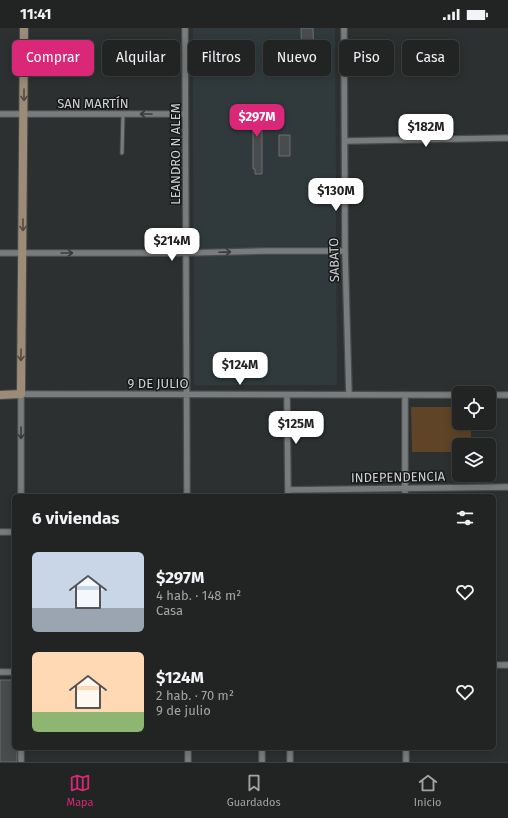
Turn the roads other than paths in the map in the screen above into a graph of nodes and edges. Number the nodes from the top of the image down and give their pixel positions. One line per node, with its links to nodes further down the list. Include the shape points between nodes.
1 (24, 28): 5 (main road, one-way to 5)
2 (185, 28): 7 (street, LEANDRO N ALEM)
3 (344, 28): 9 (street, SABATO)
4 (0, 114): 5 (street, SAN MARTÍN)
5 (24, 114): 6 (street, SAN MARTÍN); 13 (main road, one-way to 13)
6 (123, 114): 7 (street, SAN MARTÍN, one-way to 6); 10 (lane)
7 (185, 114): 14 (street, LEANDRO N ALEM)
8 (508, 138): 9 (street)
9 (345, 141): 11 (street, SABATO)
10 (122, 153)
11 (345, 251): 14 (street, one-way to 11); 19 (street, SABATO)
12 (0, 253): 13 (street)
13 (23, 253): 14 (street, one-way to 14); 15 (main road, one-way to 15)
14 (186, 253): 17 (street, LEANDRO N ALEM)
15 (21, 394): 16 (main road, 9 DE JULIO); 17 (street, 9 DE JULIO); 27 (street, one-way to 27)
16 (0, 395)
17 (187, 395): 18 (street, 9 DE JULIO); 28 (street, LEANDRO N ALEM)
18 (287, 395): 19 (street, 9 DE JULIO); 26 (street)
19 (349, 395): 20 (street, 9 DE JULIO)
20 (406, 395): 21 (street, 9 DE JULIO); 25 (street)
21 (452, 395)
22 (496, 395): 23 (street)
23 (508, 395)
24 (508, 487): 25 (street, INDEPENDENCIA)
25 (405, 488): 26 (street, INDEPENDENCIA); 29 (street)
26 (288, 493)
27 (21, 494)
28 (187, 494)
29 (405, 494)
30 (0, 532): 31 (street)
31 (12, 532)
32 (496, 665): 33 (street)
33 (508, 665)
34 (0, 672): 35 (street)
35 (12, 672)
36 (21, 750): 41 (street)
37 (188, 750): 42 (street)
38 (262, 750): 43 (street)
39 (290, 750): 44 (street)
40 (406, 750): 45 (street)
41 (21, 762)
42 (188, 762)
43 (262, 762)
44 (290, 762)
45 (406, 762)

